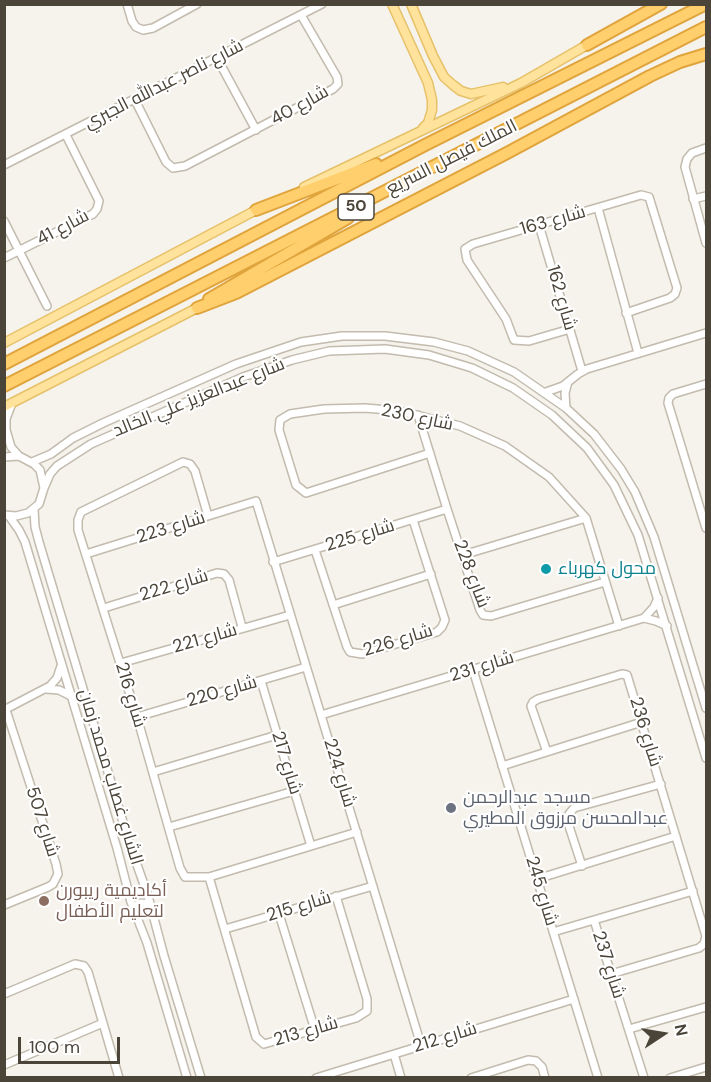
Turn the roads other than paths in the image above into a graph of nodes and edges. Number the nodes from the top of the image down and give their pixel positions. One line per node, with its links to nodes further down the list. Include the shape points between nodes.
1 (127, 4): 2 (street, via 132,21 143,30)
2 (197, 4)
3 (322, 4): 9 (street, شارع ناصر عبدالله الجبري)
4 (392, 4): 12 (main road)
5 (411, 4): 11 (main road)
6 (650, 4): 13 (highway)
7 (661, 4): 13 (highway)
8 (706, 4): 21 (highway, الملك فيصل السريع / 50)
9 (301, 15): 15 (street, شارع ناصر عبدالله الجبري); 18 (street, شارع 40, via 338,84)
10 (706, 27): 24 (highway, الملك فيصل السريع / 50)
11 (421, 29): 12 (main road, via 417,36); 16 (main road, via 444,77 461,91 471,94)
12 (405, 35): 19 (main road, via 432,100 428,123)
13 (587, 45): 16 (main road, الملك فيصل السريع)
14 (706, 54): 35 (highway, via 650,76 236,293)
15 (218, 58): 17 (street, شارع ناصر عبدالله الجبري); 18 (street, شارع 40)
16 (521, 82): 19 (main road, الملك فيصل السريع)
17 (135, 100): 18 (street, شارع 40, via 166,162 173,168 185,166); 20 (street, شارع ناصر عبدالله الجبري)
18 (256, 130)
19 (418, 132): 28 (main road, الملك فيصل السريع)
20 (66, 135): 23 (street, شارع ناصر عبدالله الجبري); 32 (street, شارع 41, via 99,201 97,209)
21 (427, 144): 28 (highway); 41 (highway, الملك فيصل السريع / 50)
22 (706, 148): 26 (street, via 692,153 686,163)
23 (4, 165)
24 (396, 186): 35 (highway); 45 (highway, الملك فيصل السريع / 50)
25 (706, 196): 26 (street)
26 (693, 199): 31 (street)
27 (598, 208): 30 (street, شارع 163); 36 (street); 36 (street, شارع 163, via 641,195 650,197 677,288 670,298)
28 (256, 210): 39 (main road, الملك فيصل السريع)
29 (4, 221): 32 (street, شارع 41)
30 (539, 225): 37 (street, شارع 162); 37 (street, شارع 163, via 473,244 465,249 467,260 506,319 514,340 529,341)
31 (706, 243)
32 (19, 251): 33 (street, شارع 41); 34 (street, شارع 41)
33 (4, 258)
34 (47, 306)
35 (197, 308): 47 (main road)
36 (626, 313): 40 (street)
37 (570, 328): 42 (street, شارع 162)
38 (706, 333): 40 (street)
39 (4, 344)
40 (638, 353): 42 (street)
41 (4, 363)
42 (582, 371): 43 (street)
43 (568, 382): 46 (street); 48 (street)
44 (706, 384): 62 (street, via 673,394 668,403)
45 (4, 386)
46 (546, 392): 48 (street, شارع عبدالعزيز علي الخالد); 53 (street, شارع عبدالعزيز علي الخالد, via 499,365 451,346 385,336 328,338 236,364 93,428)
47 (8, 405): 51 (street, via 6,430 11,447)
48 (566, 408): 84 (street, شارع عبدالعزيز علي الخالد, via 604,446 635,492 660,553)
49 (418, 415): 50 (street, شارع 228); 50 (street, شارع 230, via 364,408 324,409 284,416 279,430 296,485 306,492); 60 (street, شارع 230, via 460,426 505,446 549,477)
50 (430, 453): 57 (street, شارع 228)
51 (19, 456): 52 (street); 53 (street)
52 (4, 457)
53 (32, 462): 54 (street, via 40,470)
54 (44, 488): 56 (street, شارع عبدالعزيز علي الخالد); 69 (street, شارع عبدالعزيز علي الخالد, via 57,466 91,444 259,370 336,351 415,352 458,363 499,380 540,405 576,436 621,497)
55 (256, 501): 59 (street, شارع 223); 66 (street, شارع 224)
56 (34, 509): 58 (street, via 22,515); 107 (street, الشارع غصاب محمد زمان, via 36,535)
57 (447, 510): 61 (street, شارع 225); 65 (street, شارع 228)
58 (7, 515): 77 (street, الشارع غصاب محمد زمان, via 25,542)
59 (208, 516): 64 (street, شارع 223); 64 (street, شارع 216, via 195,471 183,462 81,512 78,530)
60 (586, 518): 65 (street); 68 (street, شارع 230)
61 (413, 520): 63 (street, شارع 225); 67 (street, شارع 226)
62 (706, 528)
63 (315, 550): 66 (street, شارع 225); 70 (street, شارع 226)
64 (86, 554): 71 (street, شارع 216)
65 (463, 555): 68 (street, شارع 228, via 483,615 491,616)
66 (273, 562): 72 (street, شارع 224)
67 (431, 574): 70 (street); 70 (street, شارع 226, via 445,620 437,632 362,654 350,652)
68 (605, 582): 74 (street, شارع 230)
69 (658, 598): 73 (street); 75 (street, شارع عبدالعزيز علي الخالد)
70 (333, 605)
71 (104, 608): 76 (street, شارع 222, via 217,573 229,580); 78 (street, شارع 216)
72 (290, 615): 76 (street, شارع 221); 79 (street, شارع 224)
73 (644, 618): 74 (street, شارع 231); 75 (street)
74 (619, 626): 80 (street, شارع 231)
75 (667, 626): 85 (street, شارع عبدالعزيز علي الخالد)
76 (242, 627): 78 (street, شارع 221)
77 (61, 663): 82 (street, via 57,678); 83 (street, الشارع غصاب محمد زمان)
78 (121, 663): 90 (street, شارع 216)
79 (306, 667): 81 (street, شارع 220); 89 (street, شارع 224)
80 (473, 670): 89 (street, شارع 231); 95 (street, شارع 245)
81 (261, 681): 90 (street, شارع 220); 92 (street, شارع 217)
82 (46, 689): 83 (street); 87 (street)
83 (71, 696): 108 (street, الشارع غصاب محمد زمان)
84 (703, 697): 85 (street); 86 (street, شارع عبدالعزيز علي الخالد)
85 (690, 702): 88 (street, شارع عبدالعزيز علي الخالد)
86 (706, 709): 88 (street)
87 (5, 710): 112 (street, شارع 507, via 58,874 48,888)
88 (693, 714): 94 (street, شارع عبدالعزيز علي الخالد)
89 (321, 715): 100 (street, شارع 224)
90 (137, 717): 96 (street, شارع 216)
91 (642, 722): 93 (street); 93 (street, شارع 236, via 627,675 538,699 531,706); 97 (street, شارع 236)
92 (277, 735): 96 (street); 98 (street, شارع 217)
93 (547, 752): 95 (street)
94 (706, 758)
95 (502, 766): 105 (street, شارع 245)
96 (153, 772): 99 (street, شارع 216)
97 (661, 784): 101 (street, شارع 236); 103 (street, via 574,808 567,820)
98 (294, 791): 99 (street); 102 (street, شارع 217)
99 (169, 827): 104 (street, شارع 216, via 185,877)
100 (357, 832): 102 (street, شارع 216); 106 (street, شارع 224)
101 (676, 836): 103 (street); 109 (street, شارع 236)
102 (311, 846): 104 (street, شارع 216)
103 (582, 866): 105 (street)
104 (209, 877): 116 (street, شارع 213)
105 (537, 879): 117 (street, شارع 245)
106 (373, 886): 110 (street, شارع 215); 125 (street, شارع 224)
107 (145, 889): 108 (street, via 138,893); 111 (street, الشارع غصاب محمد زمان)
108 (128, 891): 113 (street, الشارع غصاب محمد زمان)
109 (693, 891): 115 (street); 118 (street, شارع 236, via 706,936 704,944)
110 (336, 896): 114 (street, شارع 215); 124 (street, شارع 213, via 367,999 367,1011)
111 (150, 904): 113 (street); 131 (street, الشارع غصاب محمد زمان)
112 (4, 905)
113 (133, 907): 130 (street, الشارع غصاب محمد زمان)
114 (279, 914): 116 (street, شارع 215); 124 (street)
115 (594, 920): 117 (street); 118 (street, شارع 237)
116 (225, 929): 124 (street, شارع 213, via 256,1037 264,1044)
117 (553, 932): 120 (street, شارع 245)
118 (611, 974): 123 (street, شارع 237)
119 (4, 994): 122 (street, via 75,964 84,966)
120 (574, 999): 125 (street, شارع 212); 136 (street, شارع 245)
121 (706, 1007): 123 (street)
122 (103, 1023): 127 (street); 129 (street)
123 (629, 1029): 137 (street, شارع 237)
124 (315, 1030)
125 (421, 1046): 126 (street, شارع 212)
126 (394, 1054): 132 (street, شارع 212); 133 (street)
127 (4, 1065)
128 (706, 1067): 138 (street)
129 (120, 1077)
130 (187, 1077)
131 (201, 1077)
132 (316, 1077)
133 (401, 1077)
134 (471, 1077): 135 (street, via 528,1060 542,1067)
135 (545, 1077)
136 (598, 1077)
137 (644, 1077)
138 (670, 1077)

